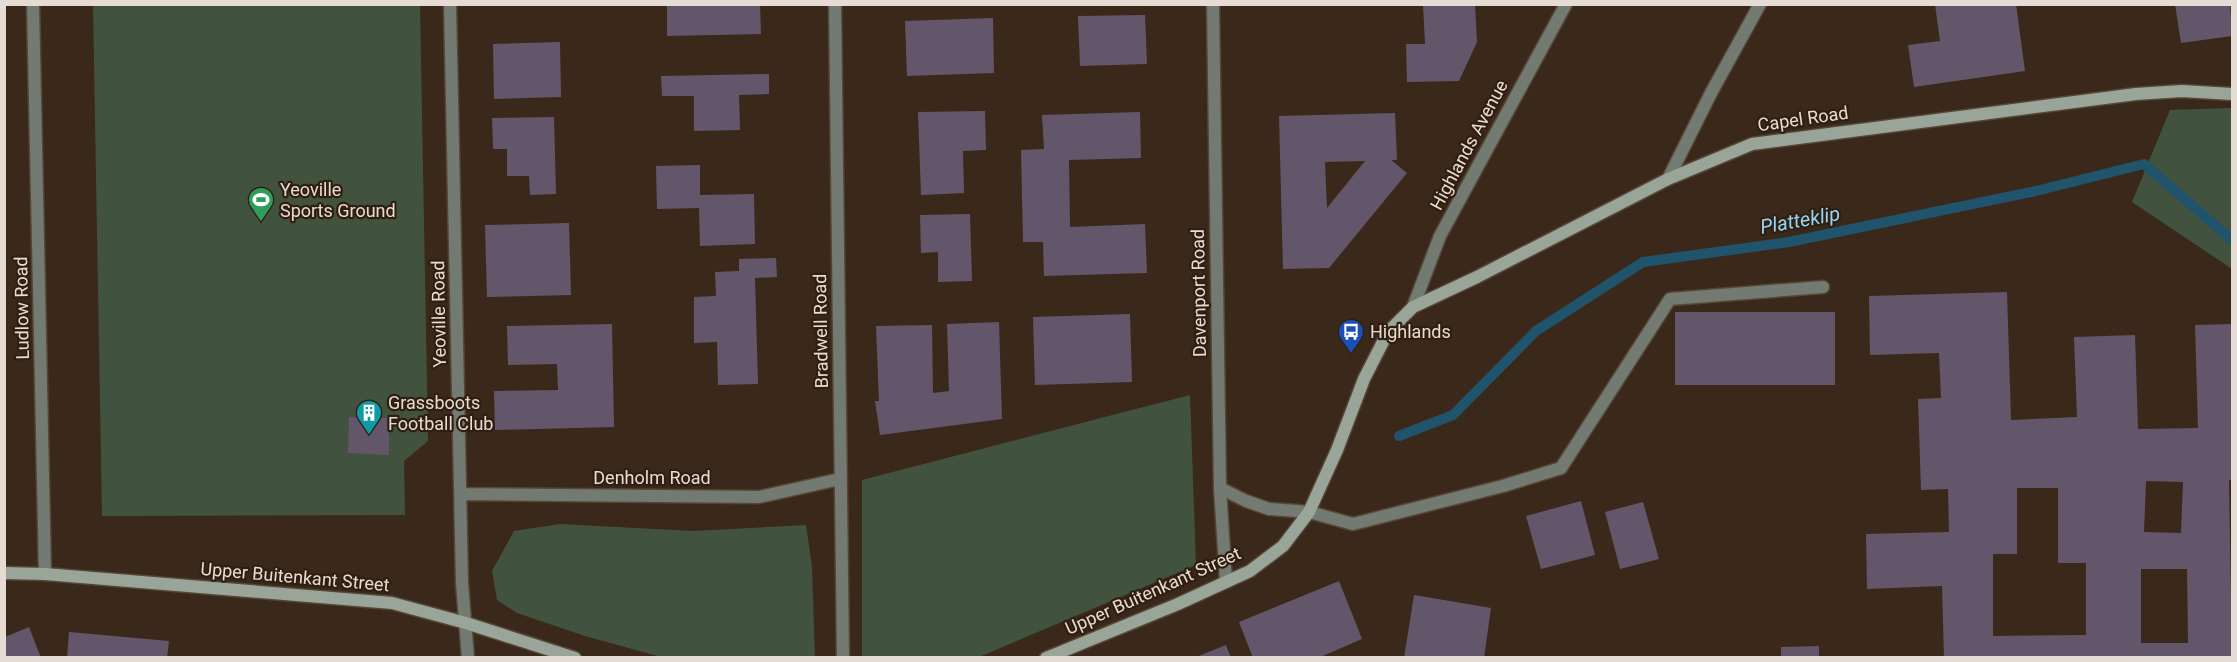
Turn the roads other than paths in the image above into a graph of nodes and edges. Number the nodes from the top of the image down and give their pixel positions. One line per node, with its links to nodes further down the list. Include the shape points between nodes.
1 (33, 4): 16 (street, Ludlow Road)
2 (450, 4): 13 (street, Yeoville Road)
3 (835, 4): 11 (street, Bradwell Road)
4 (1212, 4): 12 (street, Davenport Road)
5 (1566, 4): 10 (street, Highlands Avenue, via 1440,236)
6 (1760, 4): 8 (street)
7 (2232, 94): 8 (street, Capel Road, via 2136,94 1752,144)
8 (1668, 179): 10 (street, Capel Road)
9 (1823, 287): 14 (street, via 1670,298 1562,468 1353,524)
10 (1413, 307): 14 (street, Upper Buitenkant Street, via 1388,332 1364,379)
11 (840, 479): 13 (street, Denholm Road, via 759,498); 21 (street, Bradwell Road)
12 (1220, 488): 14 (street, via 1269,509); 17 (street, Davenport Road)
13 (461, 494): 18 (street, Yeoville Road)
14 (1309, 512): 17 (street, Upper Buitenkant Street, via 1283,546 1250,571)
15 (4, 573): 16 (street, Upper Buitenkant Street)
16 (45, 574): 18 (street, Upper Buitenkant Street, via 392,603)
17 (1226, 582): 22 (street, Upper Buitenkant Street)
18 (466, 623): 19 (street, Yeoville Road); 20 (street, Upper Buitenkant Street)
19 (468, 657)
20 (575, 657)
21 (843, 657)
22 (1046, 657)

